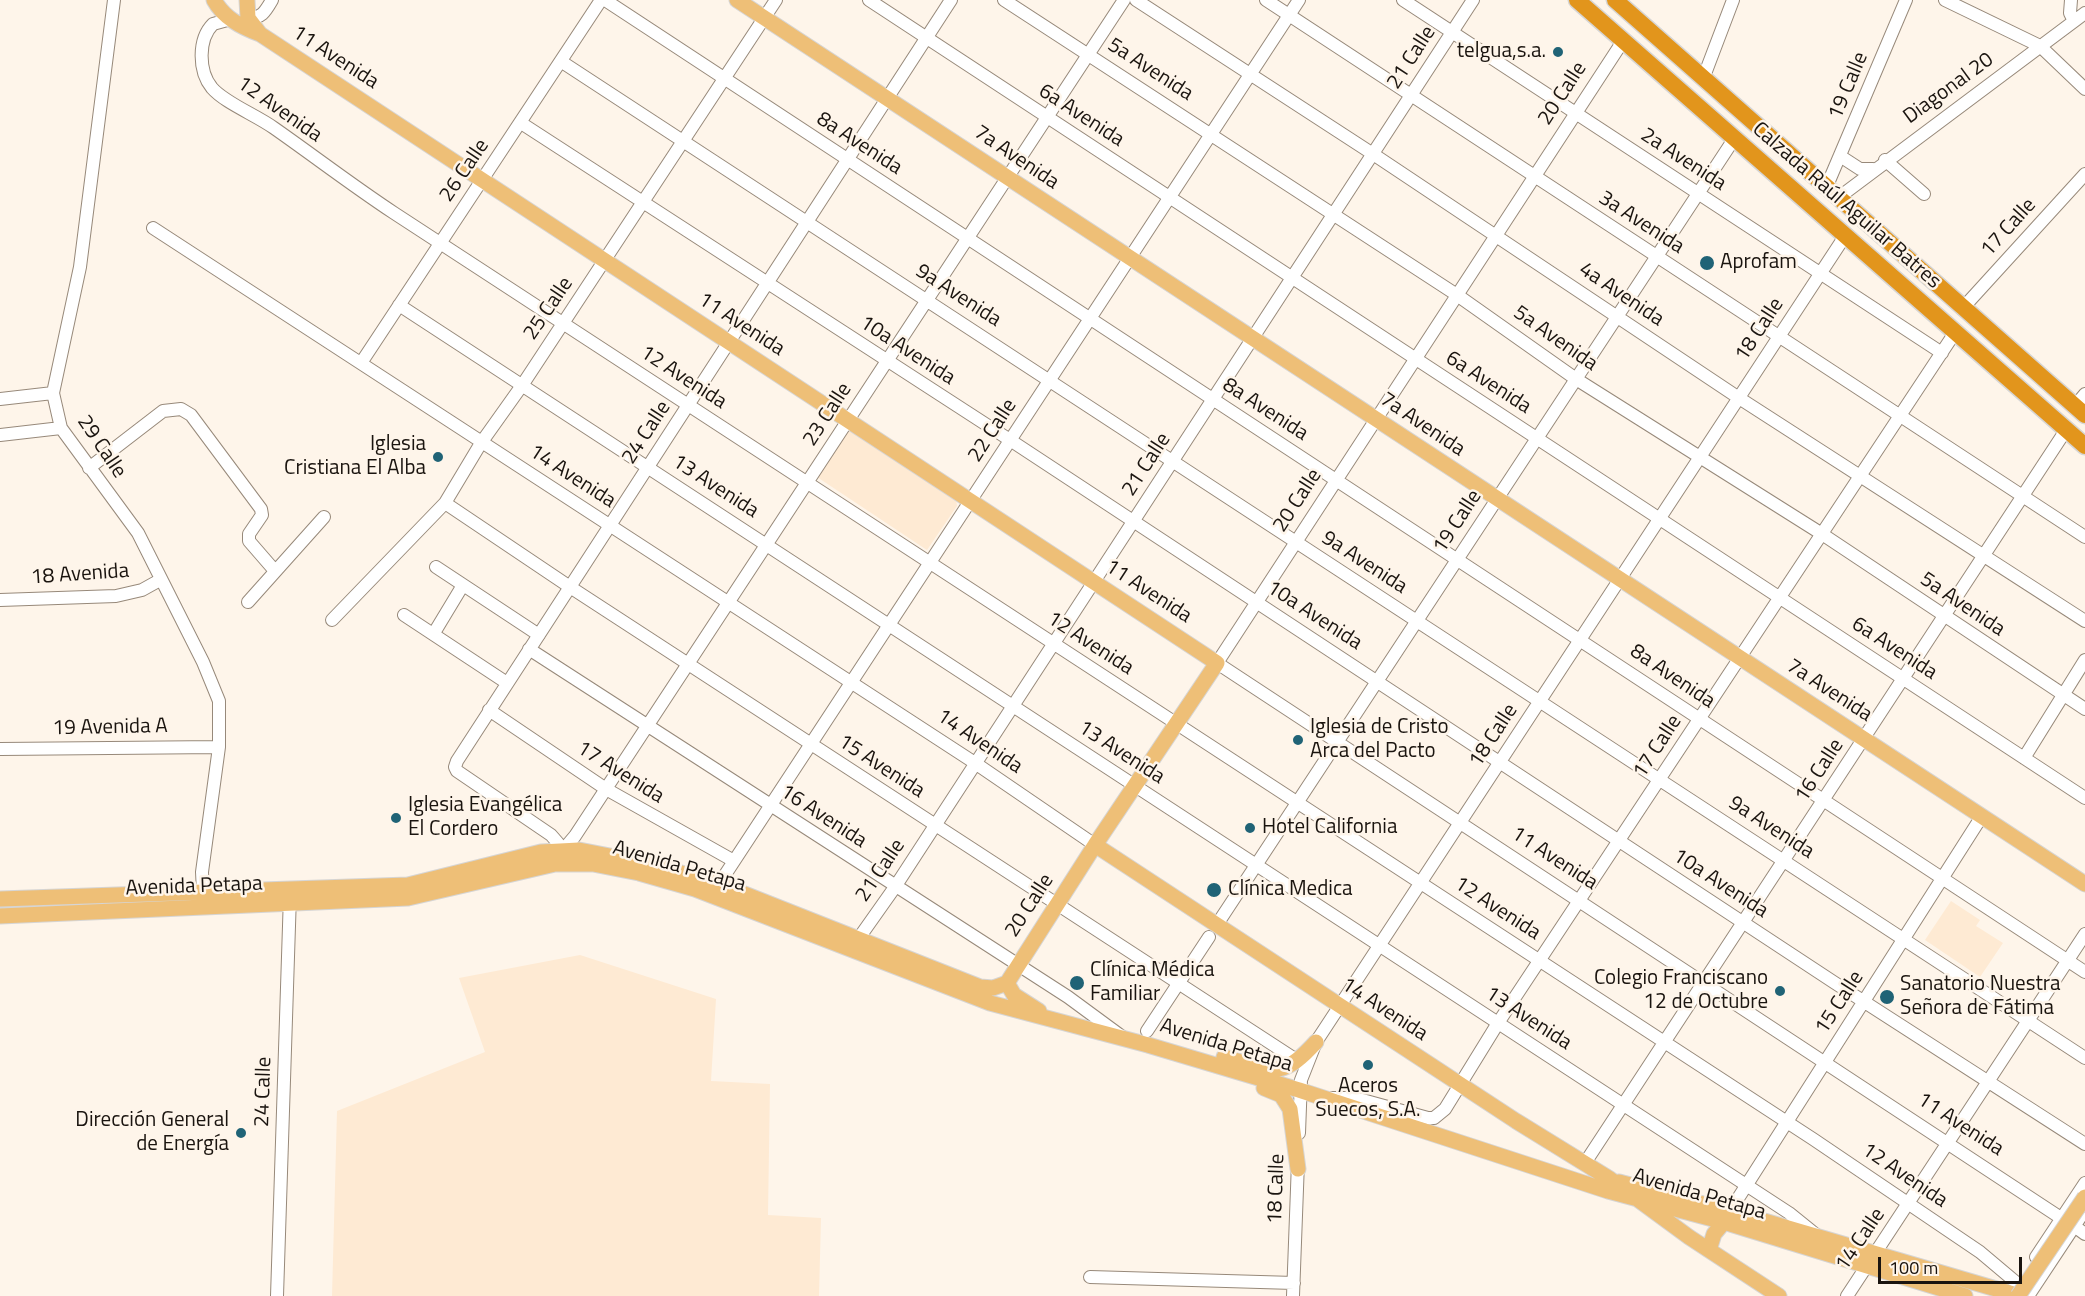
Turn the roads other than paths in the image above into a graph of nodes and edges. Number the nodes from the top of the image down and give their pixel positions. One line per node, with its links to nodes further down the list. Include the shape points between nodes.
1 (114, 0): 93 (street, 29 Calle, via 80,267)
2 (214, 0): 27 (main road, 11 Avenida)
3 (247, 0): 25 (main road)
4 (272, 0): 25 (street, via 263,15)
5 (603, 0): 35 (street, 26 Calle); 37 (street, 8a Avenida)
6 (737, 0): 26 (main road, 7a Avenida)
7 (776, 0): 26 (street, 25 Calle)
8 (869, 0): 31 (street, 6a Avenida)
9 (951, 0): 31 (street, 24 Calle)
10 (1004, 0): 34 (street, 5a Avenida)
11 (1124, 0): 34 (street, 23 Calle)
12 (1136, 0): 36 (street, 4a Avenida)
13 (1266, 0): 24 (street, 3a Avenida)
14 (1299, 0): 24 (street, 22 Calle)
15 (1403, 0): 29 (street, 2a Avenida)
16 (1473, 0): 29 (street, 21 Calle)
17 (1577, 0): 32 (highway, Calzada Raúl Aguilar Batres)
18 (1615, 0): 38 (highway, Calzada Raúl Aguilar Batres)
19 (1733, 0): 38 (street)
20 (1906, 0): 49 (street, 19 Calle)
21 (1945, 0): 33 (street)
22 (2071, 0): 28 (street)
23 (2085, 13): 28 (street, Diagonal 20)
24 (1289, 15): 36 (street, 22 Calle); 40 (street, 3a Avenida)
25 (248, 18): 30 (main road)
26 (764, 18): 37 (street, 25 Calle); 41 (main road, 7a Avenida)
27 (231, 19): 30 (main road, 11 Avenida); 68 (street, 12 Avenida, via 213,24 203,41 206,79 214,90)
28 (2074, 21): 33 (street, Diagonal 20)
29 (1452, 32): 40 (street, 21 Calle); 42 (street, 2a Avenida)
30 (260, 34): 56 (main road, 11 Avenida)
31 (927, 38): 41 (street, 24 Calle); 43 (street, 6a Avenida)
32 (1623, 41): 42 (street, 20 Calle); 46 (highway, Calzada Raúl Aguilar Batres)
33 (2040, 46): 39 (street); 51 (street, Diagonal 20)
34 (1089, 53): 43 (street, 23 Calle); 45 (street, 5a Avenida)
35 (562, 62): 44 (street, 26 Calle); 47 (street, 9a Avenida)
36 (1250, 74): 45 (street, 22 Calle); 48 (street, 4a Avenida)
37 (724, 78): 47 (street, 25 Calle); 50 (street, 8a Avenida)
38 (1703, 79): 58 (highway, Calzada Raúl Aguilar Batres)
39 (2085, 88)
40 (1411, 95): 48 (street, 21 Calle); 54 (street, 3a Avenida)
41 (888, 98): 50 (street, 24 Calle); 55 (main road, 7a Avenida)
42 (1576, 113): 54 (street, 20 Calle); 57 (street, 2a Avenida)
43 (1047, 117): 55 (street, 23 Calle); 60 (street, 6a Avenida)
44 (521, 123): 56 (street, 26 Calle); 61 (street, 10a Avenida)
45 (1212, 133): 60 (street, 22 Calle); 62 (street, 5a Avenida)
46 (1734, 139): 57 (street, 19 Calle); 66 (highway, Calzada Raúl Aguilar Batres)
47 (684, 141): 61 (street, 25 Calle); 63 (street, 9a Avenida)
48 (1373, 154): 62 (street, 21 Calle); 65 (street, 4a Avenida)
49 (1840, 156): 52 (street, via 1860,169); 58 (street, 19 Calle)
50 (848, 159): 63 (street, 24 Calle); 67 (street, 8a Avenida)
51 (1885, 160): 52 (street, Diagonal 20); 59 (street)
52 (1873, 169): 58 (street, Diagonal 20)
53 (2085, 174): 78 (street, 17 Calle)
54 (1535, 176): 65 (street, 20 Calle); 69 (street, 3a Avenida)
55 (1007, 178): 67 (street, 23 Calle); 70 (main road, 7a Avenida)
56 (483, 180): 68 (street, 26 Calle); 71 (main road, 11 Avenida)
57 (1698, 193): 69 (street, 19 Calle); 72 (street, 2a Avenida)
58 (1832, 193): 78 (highway, Calzada Raúl Aguilar Batres)
59 (1924, 194)
60 (1170, 197): 70 (street, 22 Calle); 73 (street, 6a Avenida)
61 (644, 202): 71 (street, 25 Calle); 74 (street, 10a Avenida)
62 (1334, 214): 73 (street, 21 Calle); 75 (street, 5a Avenida)
63 (808, 220): 74 (street, 24 Calle); 76 (street, 9a Avenida)
64 (153, 228): 89 (street, 14 Avenida)
65 (1496, 235): 75 (street, 20 Calle); 79 (street, 4a Avenida)
66 (1845, 236): 72 (street, 18 Calle); 82 (highway, Calzada Raúl Aguilar Batres)
67 (968, 238): 76 (street, 23 Calle); 80 (street, 8a Avenida)
68 (441, 243): 77 (street, 26 Calle); 81 (street, 12 Avenida)
69 (1656, 256): 79 (street, 19 Calle); 83 (street, 3a Avenida)
70 (1130, 258): 80 (street, 22 Calle); 84 (main road, 7a Avenida)
71 (605, 261): 81 (street, 25 Calle); 85 (main road, 11 Avenida)
72 (1821, 274): 83 (street, 18 Calle); 86 (street, 2a Avenida)
73 (1292, 278): 84 (street, 21 Calle); 87 (street, 6a Avenida)
74 (768, 282): 85 (street, 24 Calle); 88 (street, 10a Avenida)
75 (1457, 295): 87 (street, 20 Calle); 91 (street, 5a Avenida)
76 (927, 300): 88 (street, 23 Calle); 90 (street, 9a Avenida)
77 (399, 305): 89 (street, 26 Calle); 92 (street, 13 Avenida)
78 (1962, 309): 98 (highway, Calzada Raúl Aguilar Batres)
79 (1617, 316): 91 (street, 19 Calle); 94 (street, 4a Avenida)
80 (1090, 319): 90 (street, 22 Calle); 96 (street, 8a Avenida)
81 (563, 323): 92 (street, 25 Calle); 97 (street, 12 Avenida)
82 (1956, 332): 86 (street, 17 Calle); 103 (highway, Calzada Raúl Aguilar Batres)
83 (1779, 337): 94 (street, 18 Calle); 99 (street, 3a Avenida)
84 (1253, 338): 96 (street, 21 Calle); 100 (main road, 7a Avenida)
85 (729, 342): 97 (street, 24 Calle); 101 (main road, 11 Avenida)
86 (1942, 353): 99 (street, 17 Calle)
87 (1416, 359): 100 (street, 20 Calle); 105 (street, 6a Avenida)
88 (887, 361): 101 (street, 23 Calle); 106 (street, 10a Avenida)
89 (361, 363): 107 (street, 14 Avenida)
90 (1050, 379): 106 (street, 22 Calle); 110 (street, 9a Avenida)
91 (1576, 379): 105 (street, 19 Calle); 109 (street, 5a Avenida)
92 (523, 384): 107 (street, 25 Calle); 111 (street, 13 Avenida)
93 (53, 393): 95 (street); 102 (street, 29 Calle)
94 (1739, 398): 109 (street, 18 Calle); 113 (street, 4a Avenida)
95 (0, 399)
96 (1213, 399): 110 (street, 21 Calle); 114 (street, 8a Avenida)
97 (688, 405): 111 (street, 24 Calle); 115 (street, 12 Avenida)
98 (2082, 405)
99 (1900, 416): 113 (street, 17 Calle); 116 (street, 3a Avenida)
100 (1376, 419): 114 (street, 20 Calle); 117 (main road, 7a Avenida)
101 (848, 420): 115 (street, 23 Calle); 118 (main road, 11 Avenida)
102 (61, 428): 104 (street); 112 (street, 29 Calle)
103 (2066, 430): 108 (highway, Calzada Raúl Aguilar Batres); 116 (street, 16 Calle)
104 (0, 435)
105 (1537, 438): 117 (street, 19 Calle); 121 (street, 6a Avenida)
106 (1010, 440): 118 (street, 22 Calle); 122 (street, 10a Avenida)
107 (481, 442): 119 (street, 25 Calle); 123 (street, 14 Avenida)
108 (2085, 446)
109 (1700, 457): 121 (street, 18 Calle); 124 (street, 5a Avenida)
110 (1173, 460): 122 (street, 21 Calle); 126 (street, 9a Avenida)
111 (648, 467): 123 (street, 24 Calle); 127 (street, 13 Avenida)
112 (89, 468): 132 (street, via 163,411 181,409 191,415 261,509 262,515 249,534 249,541); 134 (street, 29 Calle, via 138,532)
113 (1861, 476): 124 (street, 17 Calle); 128 (street, 4a Avenida)
114 (1336, 480): 126 (street, 20 Calle); 129 (street, 8a Avenida)
115 (807, 482): 127 (street, 23 Calle); 130 (street, 12 Avenida)
116 (2022, 497): 125 (street, 3a Avenida); 128 (street, 16 Calle)
117 (1497, 500): 129 (street, 19 Calle); 133 (main road, 7a Avenida)
118 (970, 501): 130 (street, 22 Calle); 135 (main road, 11 Avenida)
119 (445, 502): 137 (street, 15 Avenida); 145 (street, 25 Calle)
120 (324, 517): 132 (street)
121 (1660, 519): 133 (street, 18 Calle); 138 (street, 6a Avenida)
122 (1133, 522): 135 (street, 21 Calle); 141 (street, 10a Avenida)
123 (609, 526): 137 (street, 24 Calle); 142 (street, 14 Avenida)
124 (1822, 534): 138 (street, 17 Calle); 144 (street, 5a Avenida)
125 (2085, 537)
126 (1296, 542): 141 (street, 20 Calle); 146 (street, 9a Avenida)
127 (766, 545): 142 (street, 23 Calle); 148 (street, 13 Avenida)
128 (1984, 555): 144 (street, 16 Calle); 147 (street, 4a Avenida)
129 (1457, 560): 146 (street, 19 Calle); 151 (street, 8a Avenida)
130 (930, 562): 148 (street, 22 Calle); 152 (street, 12 Avenida)
131 (435, 567): 136 (street)
132 (275, 571): 140 (street)
133 (1619, 579): 151 (street, 18 Calle); 154 (main road, 7a Avenida)
134 (160, 580): 139 (street, 18 Avenida, via 142,590 116,596); 173 (street, 29 Calle, via 215,688 221,719)
135 (1094, 582): 152 (street, 21 Calle); 156 (main road, 11 Avenida)
136 (463, 585): 149 (street); 150 (street)
137 (570, 587): 150 (street, 24 Calle); 157 (street, 15 Avenida)
138 (1780, 598): 154 (street, 17 Calle); 158 (street, 6a Avenida)
139 (0, 600)
140 (248, 602)
141 (1257, 602): 156 (street, 20 Calle); 159 (street, 10a Avenida)
142 (728, 603): 157 (street, 23 Calle); 161 (street, 14 Avenida)
143 (404, 615): 149 (street)
144 (1944, 616): 158 (street, 16 Calle); 162 (street, 5a Avenida)
145 (332, 620)
146 (1417, 620): 159 (street, 19 Calle); 163 (street, 9a Avenida)
147 (2085, 621)
148 (889, 625): 161 (street, 22 Calle); 164 (street, 13 Avenida)
149 (434, 633): 160 (street)
150 (538, 635): 153 (street, 24 Calle)
151 (1579, 639): 163 (street, 18 Calle); 167 (street, 8a Avenida)
152 (1054, 643): 164 (street, 21 Calle); 168 (street, 12 Avenida)
153 (530, 649): 160 (street, 24 Calle); 169 (street, 16 Avenida)
154 (1740, 658): 167 (street, 17 Calle); 170 (main road, 7a Avenida)
155 (2085, 660): 162 (street)
156 (1217, 663): 168 (main road, 20 Calle); 171 (street, 11 Avenida)
157 (688, 664): 169 (street, 23 Calle); 172 (street, 15 Avenida)
158 (1903, 679): 170 (street, 16 Calle); 175 (street, 6a Avenida)
159 (1377, 681): 171 (street, 19 Calle); 176 (street, 10a Avenida)
160 (507, 683): 166 (street, 24 Calle)
161 (851, 683): 172 (street, 22 Calle); 177 (street, 14 Avenida)
162 (2063, 695): 165 (street, 5a Avenida); 175 (street)
163 (1540, 701): 176 (street, 18 Calle); 178 (street, 9a Avenida)
164 (1013, 706): 177 (street, 21 Calle); 179 (street, 13 Avenida)
165 (2085, 709)
166 (489, 710): 180 (street, 17 Avenida); 190 (street, 24 Calle, via 454,767 551,835)
167 (1700, 719): 178 (street, 17 Calle); 182 (street, 8a Avenida)
168 (1177, 723): 179 (main road, 20 Calle); 183 (street, 12 Avenida)
169 (648, 726): 180 (street, 23 Calle); 184 (street, 16 Avenida)
170 (1864, 739): 182 (street, 16 Calle); 185 (main road, 7a Avenida)
171 (1339, 741): 183 (street, 19 Calle); 186 (street, 11 Avenida)
172 (811, 744): 184 (street, 22 Calle); 187 (street, 15 Avenida)
173 (219, 747): 174 (street, 19 Avenida A); 199 (street, 29 Calle, via 202,872)
174 (0, 749)
175 (2024, 758): 181 (street, 6a Avenida)
176 (1500, 762): 186 (street, 18 Calle); 188 (street, 10a Avenida)
177 (975, 764): 187 (street, 21 Calle); 189 (street, 14 Avenida)
178 (1660, 779): 188 (street, 17 Calle); 191 (street, 9a Avenida)
179 (1135, 786): 189 (main road, 20 Calle); 193 (street, 13 Avenida)
180 (606, 789): 190 (street, 23 Calle, via 576,836); 192 (street, 17 Avenida)
181 (2085, 798)
182 (1824, 800): 191 (street, 16 Calle); 194 (street, 8a Avenida)
183 (1297, 802): 193 (street, 19 Calle); 195 (street, 12 Avenida)
184 (770, 806): 192 (street, 22 Calle); 198 (street, 16 Avenida)
185 (1982, 816): 194 (street, 15 Calle); 197 (main road, 7a Avenida)
186 (1460, 822): 195 (street, 18 Calle); 202 (street, 11 Avenida)
187 (935, 825): 198 (street, 21 Calle); 203 (street, 15 Avenida)
188 (1620, 842): 202 (street, 17 Calle); 205 (street, 10a Avenida)
189 (1095, 845): 203 (main road, 20 Calle); 206 (main road, 14 Avenida)
190 (561, 849): 196 (main road, Avenida Petapa, via 626,858); 200 (main road, Avenida Petapa, via 408,885)
191 (1785, 860): 205 (street, 16 Calle); 208 (street, 9a Avenida)
192 (734, 861): 196 (street, 22 Calle)
193 (1256, 865): 206 (street, 19 Calle); 210 (street, 13 Avenida)
194 (1943, 878): 208 (street, 15 Calle); 212 (street, 8a Avenida)
195 (1420, 882): 210 (street, 18 Calle); 211 (street, 12 Avenida)
196 (719, 884): 209 (main road, Avenida Petapa)
197 (2085, 884)
198 (895, 886): 209 (street, 21 Calle); 213 (street, 16 Avenida)
199 (204, 892): 200 (main road, Avenida Petapa); 201 (main road, Avenida Petapa)
200 (290, 896): 204 (main road, Avenida Petapa); 209 (main road, Avenida Petapa, via 408,898 576,862 639,873 695,889); 259 (street, 24 Calle)
201 (0, 898)
202 (1580, 901): 211 (street, 17 Calle); 215 (street, 11 Avenida)
203 (1057, 904): 213 (main road, 20 Calle); 217 (street, 15 Avenida)
204 (0, 916)
205 (1744, 922): 215 (street, 16 Calle); 218 (street, 10a Avenida)
206 (1213, 931): 217 (street, 19 Calle); 219 (main road, 14 Avenida)
207 (2085, 934): 212 (street, 14 Calle)
208 (1904, 938): 218 (street, 15 Calle); 221 (street, 9a Avenida)
209 (855, 944): 216 (main road, Avenida Petapa, via 980,987); 220 (main road, Avenida Petapa, via 990,1003)
210 (1379, 945): 219 (street, 18 Calle); 222 (street, 13 Avenida)
211 (1540, 960): 222 (street, 17 Calle); 226 (street, 12 Avenida)
212 (2068, 961): 214 (street, 8a Avenida); 221 (street, 14 Calle)
213 (1016, 966): 216 (main road, 20 Calle); 223 (street, 16 Avenida)
214 (2085, 972)
215 (1704, 983): 226 (street, 16 Calle); 229 (street, 11 Avenida)
216 (1007, 984): 220 (main road, via 1014,995)
217 (1179, 984): 224 (street, 19 Calle); 228 (street, 15 Avenida)
218 (1865, 1001): 229 (street, 15 Calle); 230 (street, 10a Avenida)
219 (1339, 1006): 225 (street, 18 Calle); 231 (main road, 14 Avenida)
220 (1046, 1016): 223 (main road, Avenida Petapa)
221 (2028, 1022): 227 (street, 9a Avenida); 230 (street, 14 Calle)
222 (1498, 1023): 231 (street, 17 Calle); 234 (street, 13 Avenida)
223 (1125, 1038): 224 (main road, Avenida Petapa)
224 (1147, 1038): 228 (main road, via 1271,1070 1282,1070); 232 (main road, Avenida Petapa); 240 (main road, via 1170,1061 1281,1095 1290,1109)
225 (1316, 1042): 228 (main road); 232 (street, 18 Calle)
226 (1666, 1042): 234 (street, 16 Calle); 236 (street, 12 Avenida)
227 (2085, 1058)
228 (1298, 1061)
229 (1825, 1063): 236 (street, 15 Calle); 237 (street, 11 Avenida)
230 (1990, 1082): 237 (street, 14 Calle); 238 (street, 10a Avenida)
231 (1461, 1085): 235 (street, 17 Calle, via 1440,1115); 239 (main road, 14 Avenida)
232 (1299, 1090): 233 (main road, Avenida Petapa); 240 (street, 18 Calle)
233 (1320, 1098): 235 (street, Avenida Petapa, via 1355,1098); 245 (main road, Avenida Petapa)
234 (1624, 1106): 239 (street, 16 Calle); 243 (street, 13 Avenida)
235 (1428, 1118)
236 (1787, 1122): 243 (street, 15 Calle); 246 (street, 12 Avenida)
237 (1949, 1142): 246 (street, 14 Calle); 249 (street, 11 Avenida)
238 (2085, 1144)
239 (1585, 1163): 241 (main road, 14 Avenida)
240 (1298, 1169): 257 (street, 18 Calle)
241 (1610, 1179): 245 (main road, 14 Avenida); 248 (main road, Avenida Petapa)
242 (2085, 1183): 249 (street)
243 (1747, 1186): 248 (street, 15 Calle); 252 (street, 13 Avenida)
244 (2085, 1197): 258 (main road, bridge)
245 (1640, 1200): 248 (main road, Avenida Petapa); 253 (main road, 14 Avenida)
246 (1910, 1204): 254 (street, 14 Calle); 258 (street, 12 Avenida, via 1980,1252)
247 (2085, 1210): 250 (street)
248 (1727, 1217): 252 (main road, Avenida Petapa); 253 (main road, via 1714,1234); 255 (main road, Avenida Petapa)
249 (2061, 1218): 258 (street)
250 (2074, 1226): 251 (street); 264 (street)
251 (2085, 1234)
252 (1820, 1238): 254 (main road, Avenida Petapa)
253 (1709, 1250): 261 (main road, 14 Avenida)
254 (1876, 1254): 255 (street, 14 Calle); 258 (main road, Avenida Petapa)
255 (1867, 1267): 262 (street, 14 Calle); 263 (main road, Avenida Petapa)
256 (1090, 1277): 257 (street)
257 (1294, 1283): 260 (street, 18 Calle)
258 (2017, 1293)
259 (277, 1296)
260 (1293, 1296)
261 (1779, 1296)
262 (1846, 1296)
263 (1965, 1296)
264 (2028, 1296)

